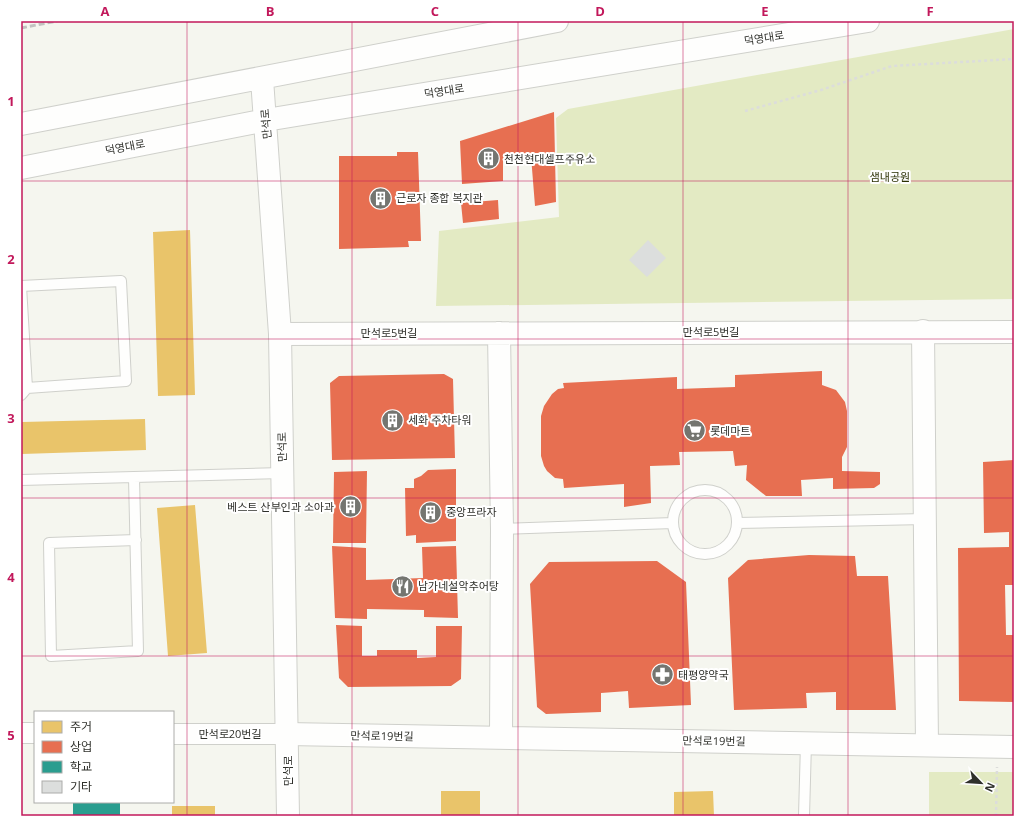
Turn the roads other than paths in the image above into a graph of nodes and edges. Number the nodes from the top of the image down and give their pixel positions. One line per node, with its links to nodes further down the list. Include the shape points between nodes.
1 (557, 21): 3 (street)
2 (868, 21): 4 (street, 덕영대로)
3 (262, 79): 4 (street, 만석로); 5 (street)
4 (266, 120): 6 (street, 덕영대로); 10 (street, 만석로)
5 (21, 124)
6 (21, 168)
7 (923, 331): 8 (street, 만석로5번길); 9 (street, 만석로5번길); 15 (street)
8 (1014, 332)
9 (499, 333): 10 (street, 만석로5번길); 18 (street)
10 (280, 334): 12 (street, 만석로)
11 (24, 392): 11 (lane, via 21,286 121,281 126,381)
12 (282, 473): 13 (lane); 23 (street, 만석로)
13 (134, 478): 14 (lane); 19 (lane)
14 (21, 480)
15 (925, 519): 17 (lane); 26 (street)
16 (673, 523): 17 (lane, via 677,538 684,547 703,554 722,549 730,542); 17 (lane, via 676,506 683,498 693,492 704,490 715,491 724,496 732,504); 18 (lane)
17 (737, 523)
18 (502, 529): 24 (street)
19 (136, 540): 19 (lane, via 138,651 51,656 49,543)
20 (21, 733): 21 (street)
21 (34, 733)
22 (174, 734): 23 (street, 만석로20번길)
23 (287, 734): 24 (street, 만석로19번길); 28 (street, 만석로)
24 (501, 737): 25 (street, 만석로19번길)
25 (806, 743): 26 (street, 만석로19번길); 29 (lane)
26 (927, 745): 27 (street, 만석로19번길)
27 (1006, 747)
28 (288, 816)
29 (804, 816)

